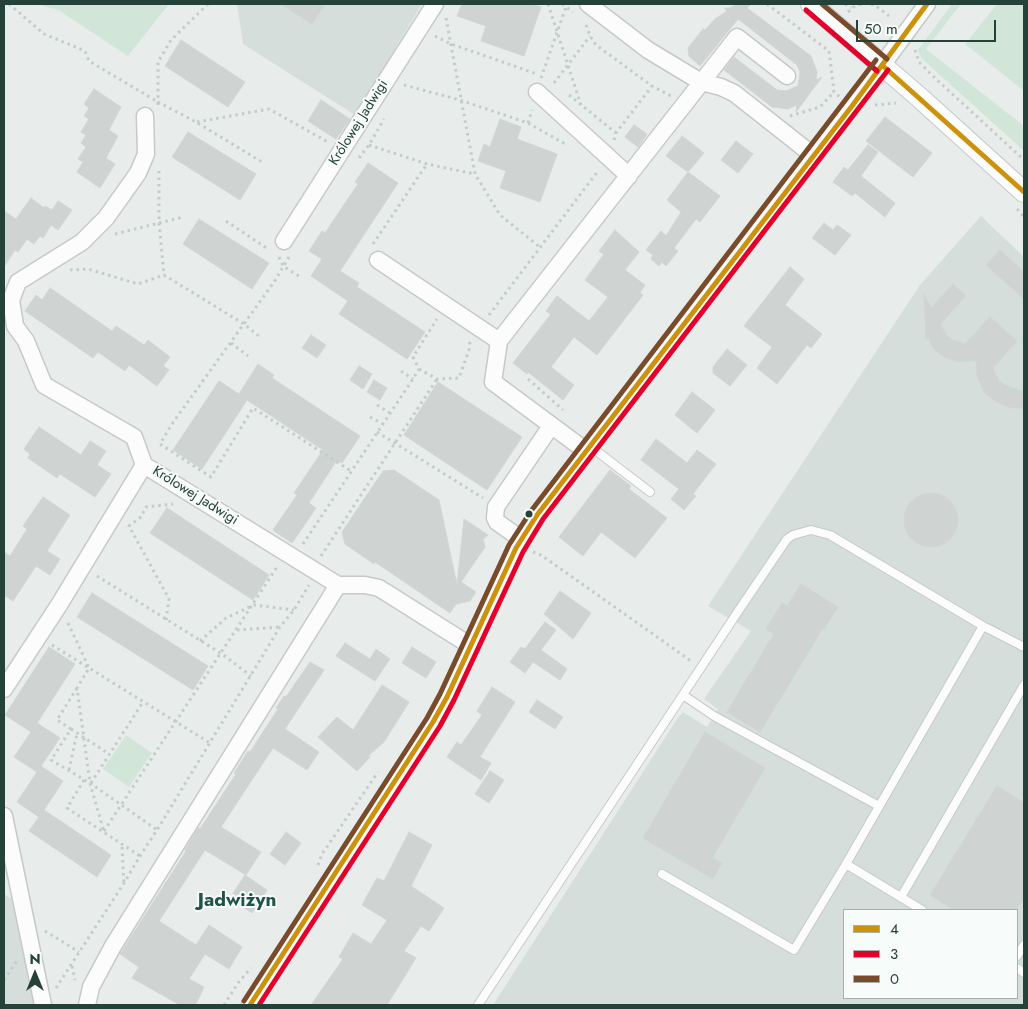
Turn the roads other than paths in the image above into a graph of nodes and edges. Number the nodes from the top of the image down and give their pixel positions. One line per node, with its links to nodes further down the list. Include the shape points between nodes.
1 (811, 4): 5 (street)
2 (440, 8): 13 (street, Królowej Jadwigi)
3 (920, 9): 5 (street)
4 (583, 10): 7 (street)
5 (882, 65): 10 (street); 12 (street)
6 (787, 76): 7 (street, via 737,37)
7 (701, 82): 10 (street, via 734,93); 11 (street)
8 (537, 92): 11 (street)
9 (151, 113): 18 (street, Królowej Jadwigi, via 146,154 138,173 106,218 82,242 18,282 11,300 15,326 26,341 44,385 134,437)
10 (814, 156): 17 (street)
11 (629, 176): 15 (street)
12 (1024, 192)
13 (284, 241)
14 (378, 260): 15 (street)
15 (499, 341): 16 (street, via 493,382)
16 (551, 426): 17 (street); 20 (street, via 496,507 495,518)
17 (588, 449): 19 (lane); 20 (street)
18 (144, 464): 21 (street, Królowej Jadwigi); 26 (street)
19 (650, 492)
20 (519, 544): 23 (street)
21 (338, 585): 23 (street, via 378,588); 35 (street, via 113,946 91,987)
22 (983, 626): 24 (lane); 27 (lane, via 830,535 805,531 787,539); 28 (lane)
23 (471, 646): 36 (street, via 433,722)
24 (1024, 647)
25 (1024, 685): 32 (lane)
26 (4, 689)
27 (683, 695): 28 (lane, via 714,716); 37 (lane)
28 (879, 806): 30 (lane)
29 (4, 816): 34 (street)
30 (846, 864): 31 (lane, via 794,950); 32 (lane)
31 (662, 874)
32 (901, 897): 33 (lane)
33 (920, 909)
34 (43, 1005)
35 (87, 1005)
36 (250, 1005)
37 (478, 1005)

